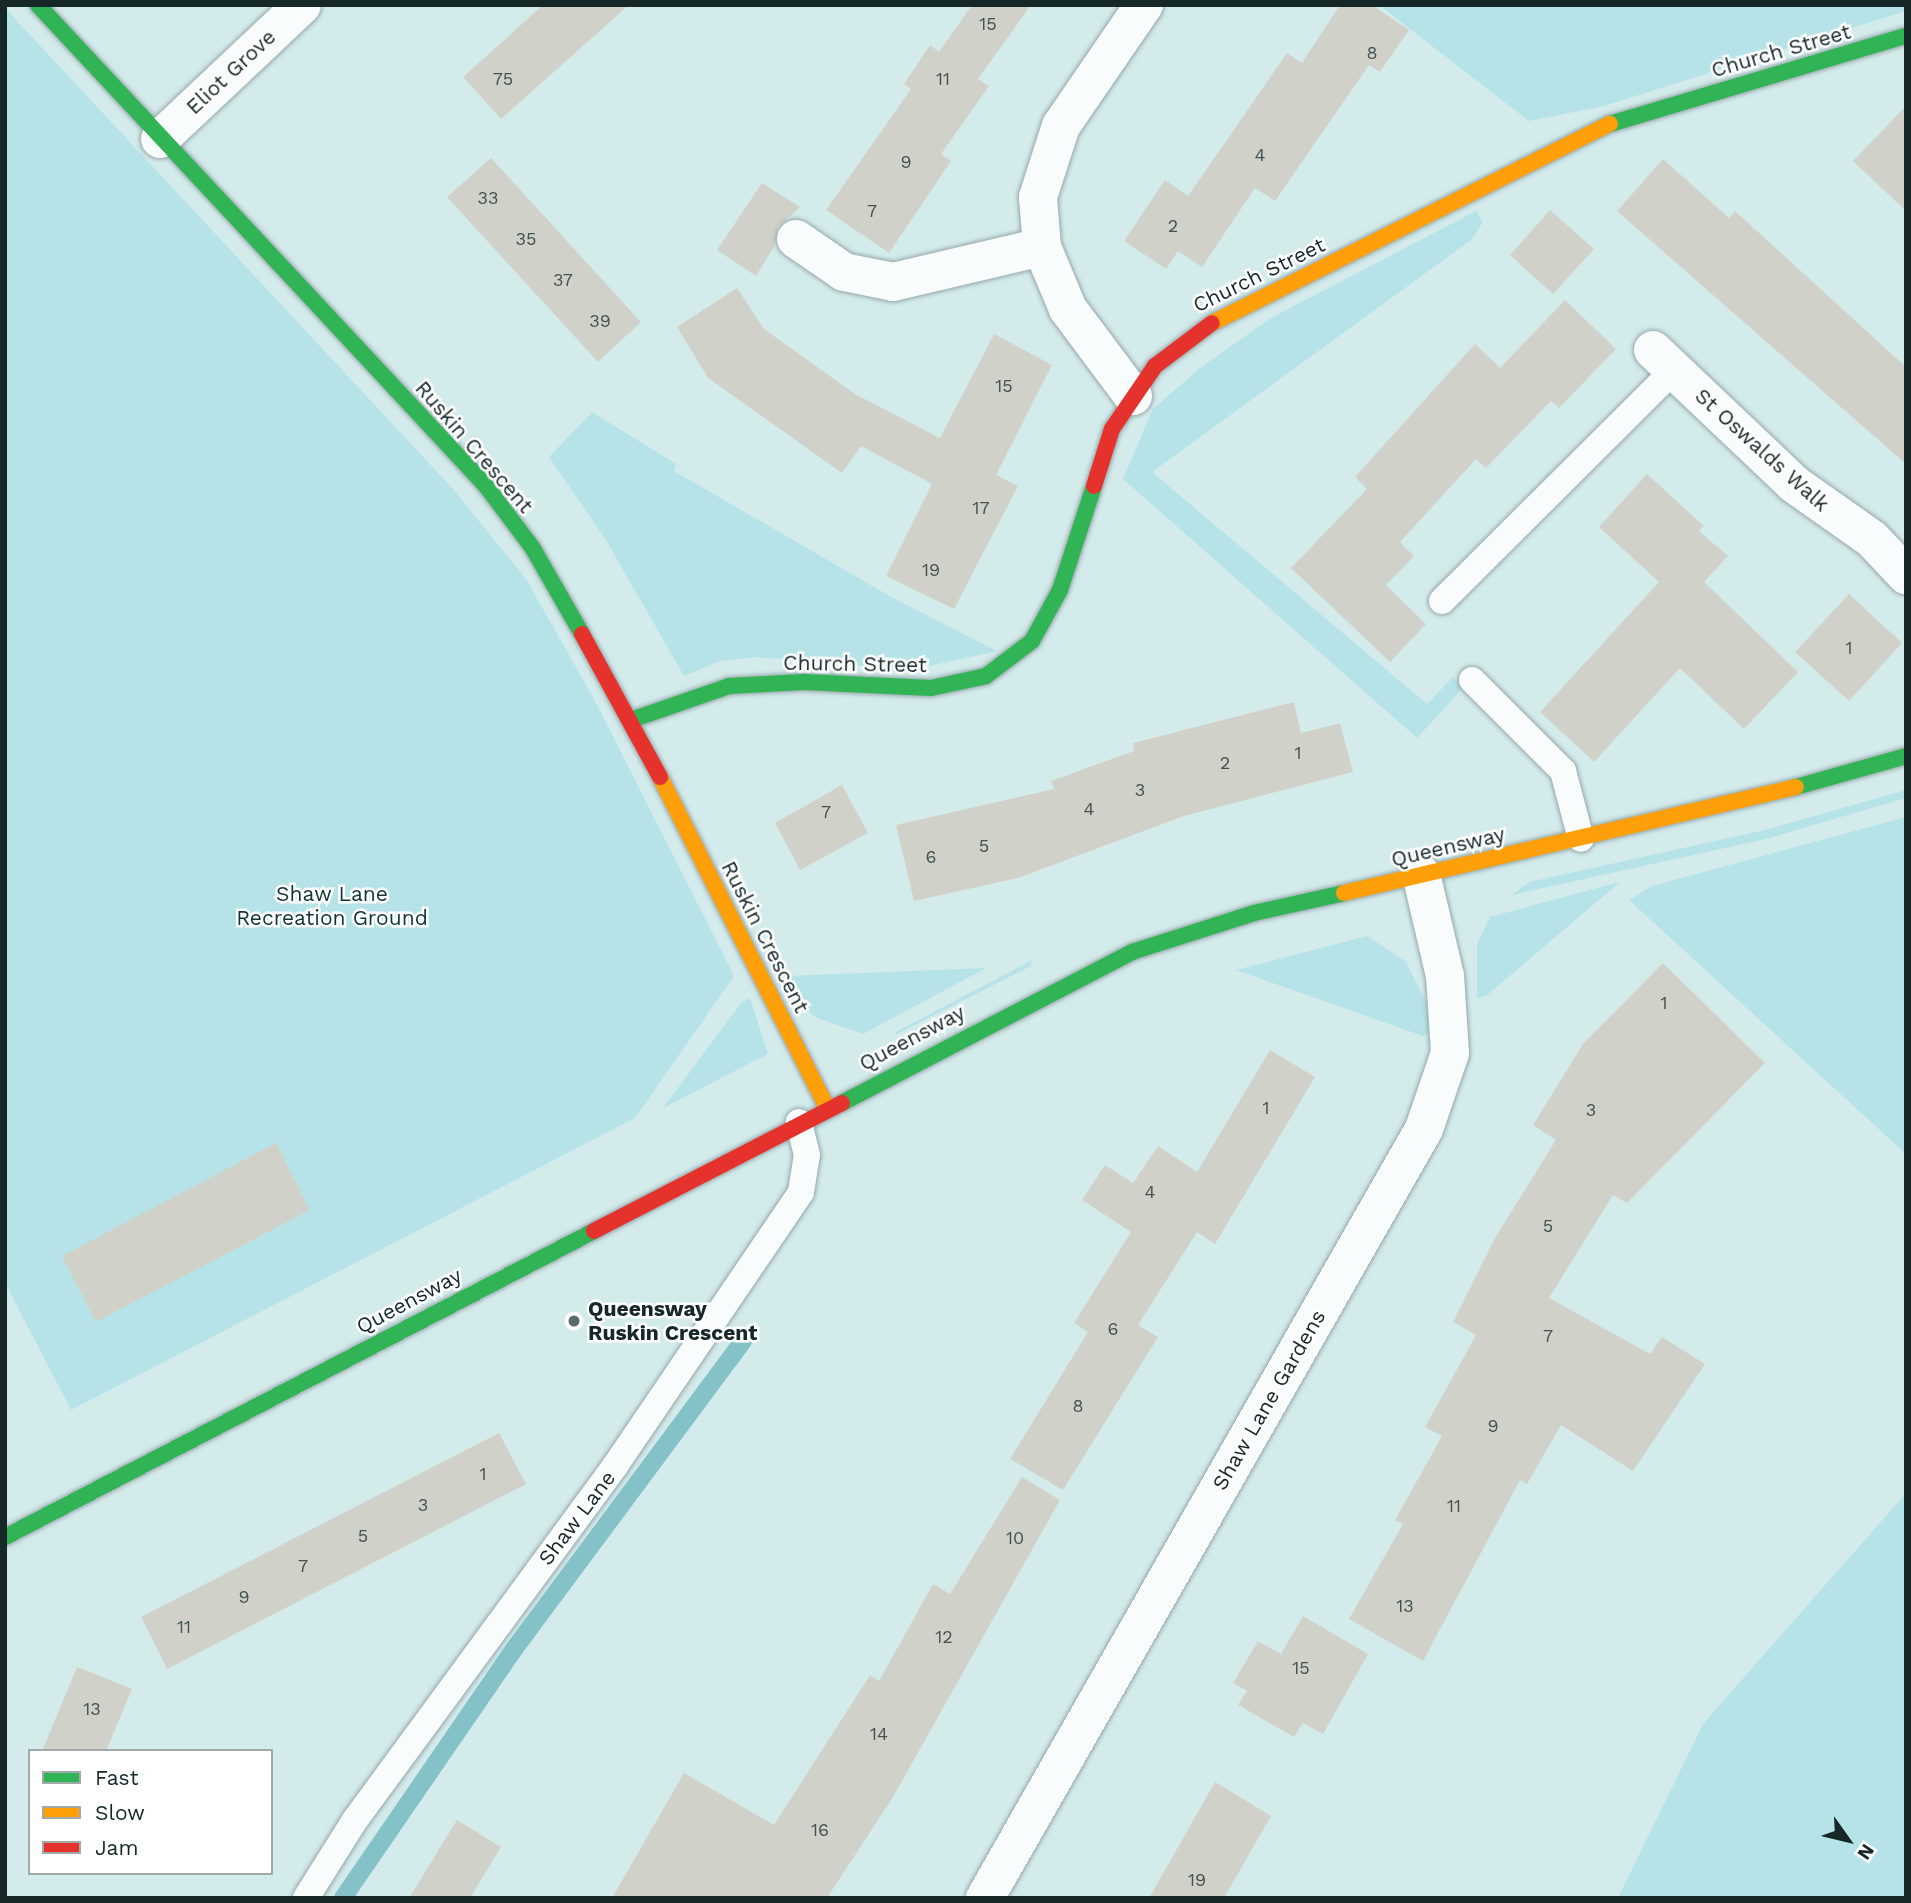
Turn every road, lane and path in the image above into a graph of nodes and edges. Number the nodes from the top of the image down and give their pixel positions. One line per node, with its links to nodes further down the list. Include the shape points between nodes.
1 (37, 5): 5 (street, Ruskin Crescent)
2 (302, 5): 5 (street, Eliot Grove)
3 (1161, 9): 7 (street, via 1061,127 1038,197)
4 (1906, 36): 9 (street, Church Street, via 1602,126 1525,170 1193,331 1155,366)
5 (160, 139): 13 (street, Ruskin Crescent, via 486,486 532,547)
6 (796, 239): 7 (street, via 844,272 893,282)
7 (1042, 247): 9 (street, via 1068,309)
8 (1663, 360): 10 (street, St Oswalds Walk, via 1794,484 1872,539); 11 (lane)
9 (1133, 396): 13 (street, Church Street, via 1112,429 1060,590 1032,641 986,676 931,688 804,682 729,686)
10 (1906, 575)
11 (1443, 601)
12 (1472, 680): 15 (lane, via 1563,771)
13 (631, 720): 17 (street, Ruskin Crescent)
14 (1906, 756): 15 (street, Queensway, via 1738,803)
15 (1581, 839): 16 (street, Queensway)
16 (1422, 874): 17 (street, Queensway, via 1254,914 1132,952); 21 (street, Shaw Lane Gardens, via 1445,975 1450,1053 1424,1129)
17 (827, 1107): 18 (street, Queensway)
18 (799, 1122): 19 (street, Queensway); 20 (lane, Shaw Lane, via 807,1155 801,1192 615,1466 355,1820)
19 (5, 1536)
20 (306, 1898)
21 (985, 1898)

